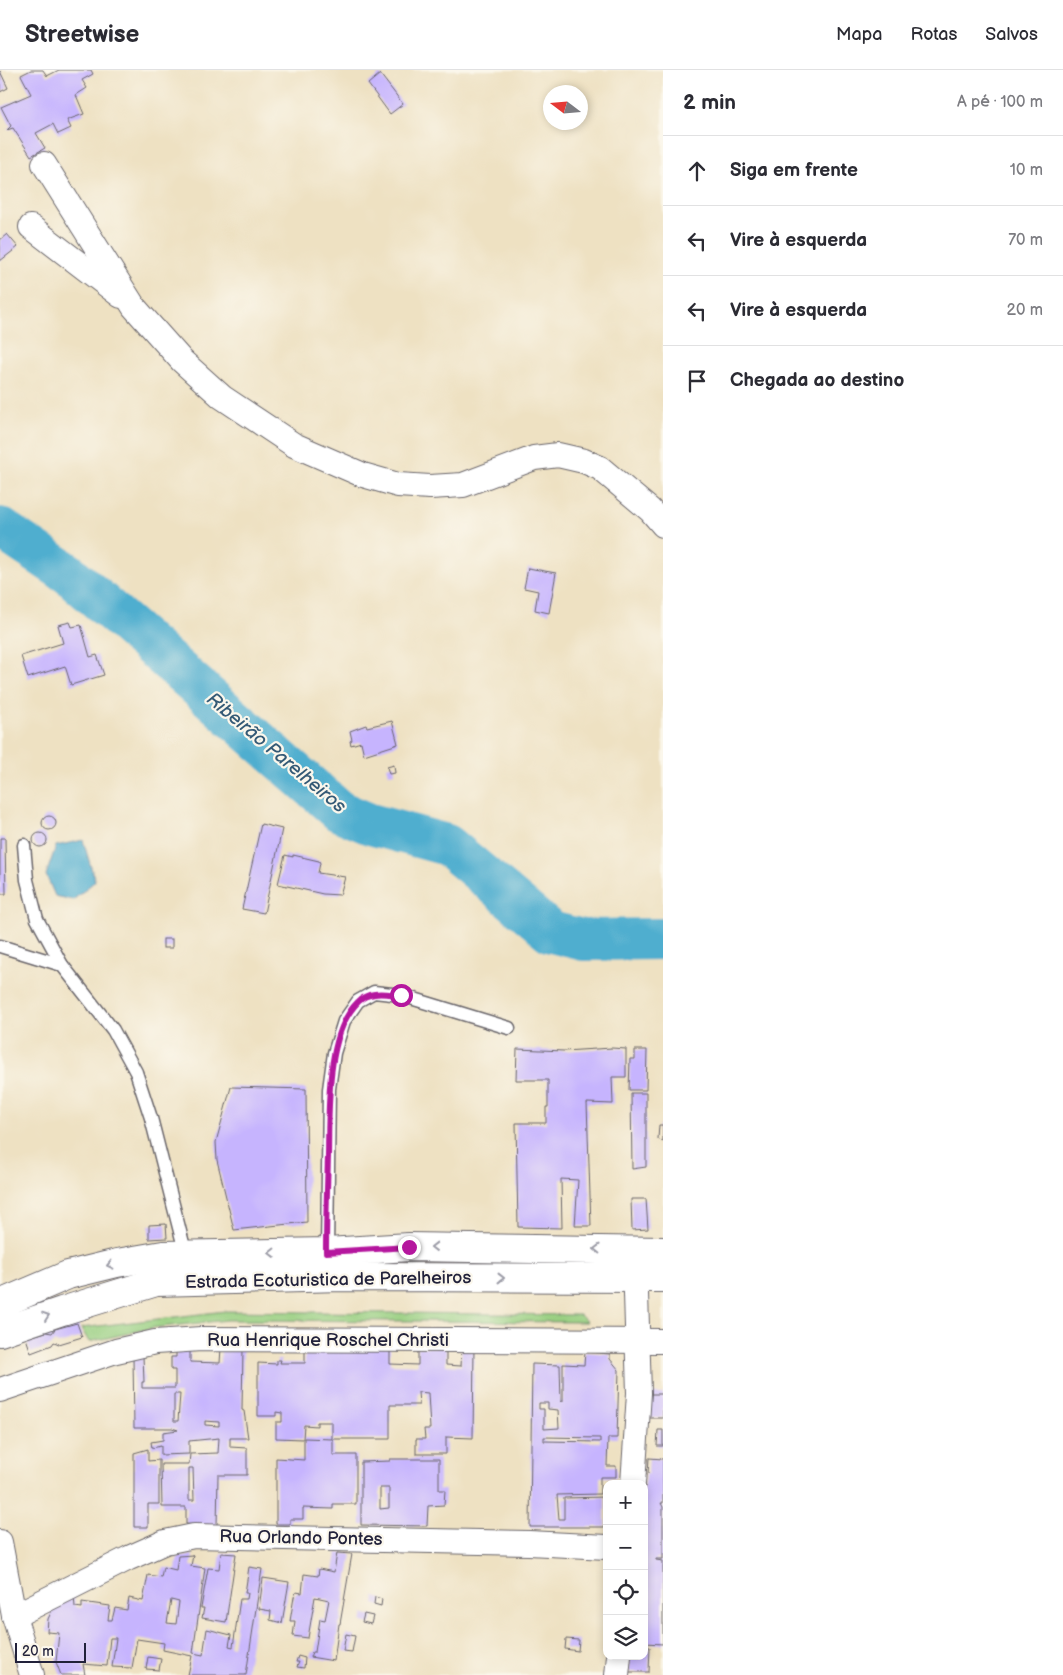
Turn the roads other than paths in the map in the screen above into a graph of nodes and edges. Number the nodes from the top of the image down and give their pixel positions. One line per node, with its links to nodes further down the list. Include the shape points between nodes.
1 (44, 164): 3 (street)
2 (31, 227): 3 (street)
3 (134, 307): 4 (street, via 182,361 222,397 294,445 363,475 398,485 462,485 534,458 558,455 584,460 600,468)
4 (663, 525)
5 (24, 846): 7 (lane, via 27,880 37,920)
6 (0, 946): 7 (lane)
7 (62, 965): 12 (lane, via 113,1030 136,1072)
8 (509, 1028): 11 (lane, via 401,995 374,992 358,1001 344,1021 334,1053 329,1089)
9 (635, 1250): 10 (main road, Estrada Ecoturistica de Parelheiros); 11 (main road, Estrada Ecoturistica de Parelheiros, one-way to 11, via 409,1247); 13 (street)
10 (663, 1251)
11 (326, 1252): 12 (main road, Estrada Ecoturistica de Parelheiros, one-way to 12)
12 (186, 1255): 15 (main road, Estrada Ecoturistica de Parelheiros, one-way to 15, via 163,1255 68,1275)
13 (636, 1278): 14 (main road, Estrada Ecoturistica de Parelheiros); 16 (main road, Estrada Ecoturistica de Parelheiros, one-way to 13, via 156,1282 342,1277); 17 (street)
14 (663, 1278)
15 (0, 1304)
16 (0, 1332)
17 (638, 1341): 18 (street, Rua Henrique Roschel Christi); 19 (street, Rua Henrique Roschel Christi, via 200,1339 155,1342 116,1351); 20 (street, via 639,1393)
18 (663, 1341)
19 (0, 1390)
20 (633, 1480)
21 (0, 1542): 23 (street)
22 (603, 1547): 24 (street, Rua Orlando Pontes, via 194,1536 164,1542)
23 (4, 1585): 24 (street)
24 (14, 1616): 26 (street)
25 (619, 1660): 27 (street)
26 (31, 1675)
27 (617, 1675)

